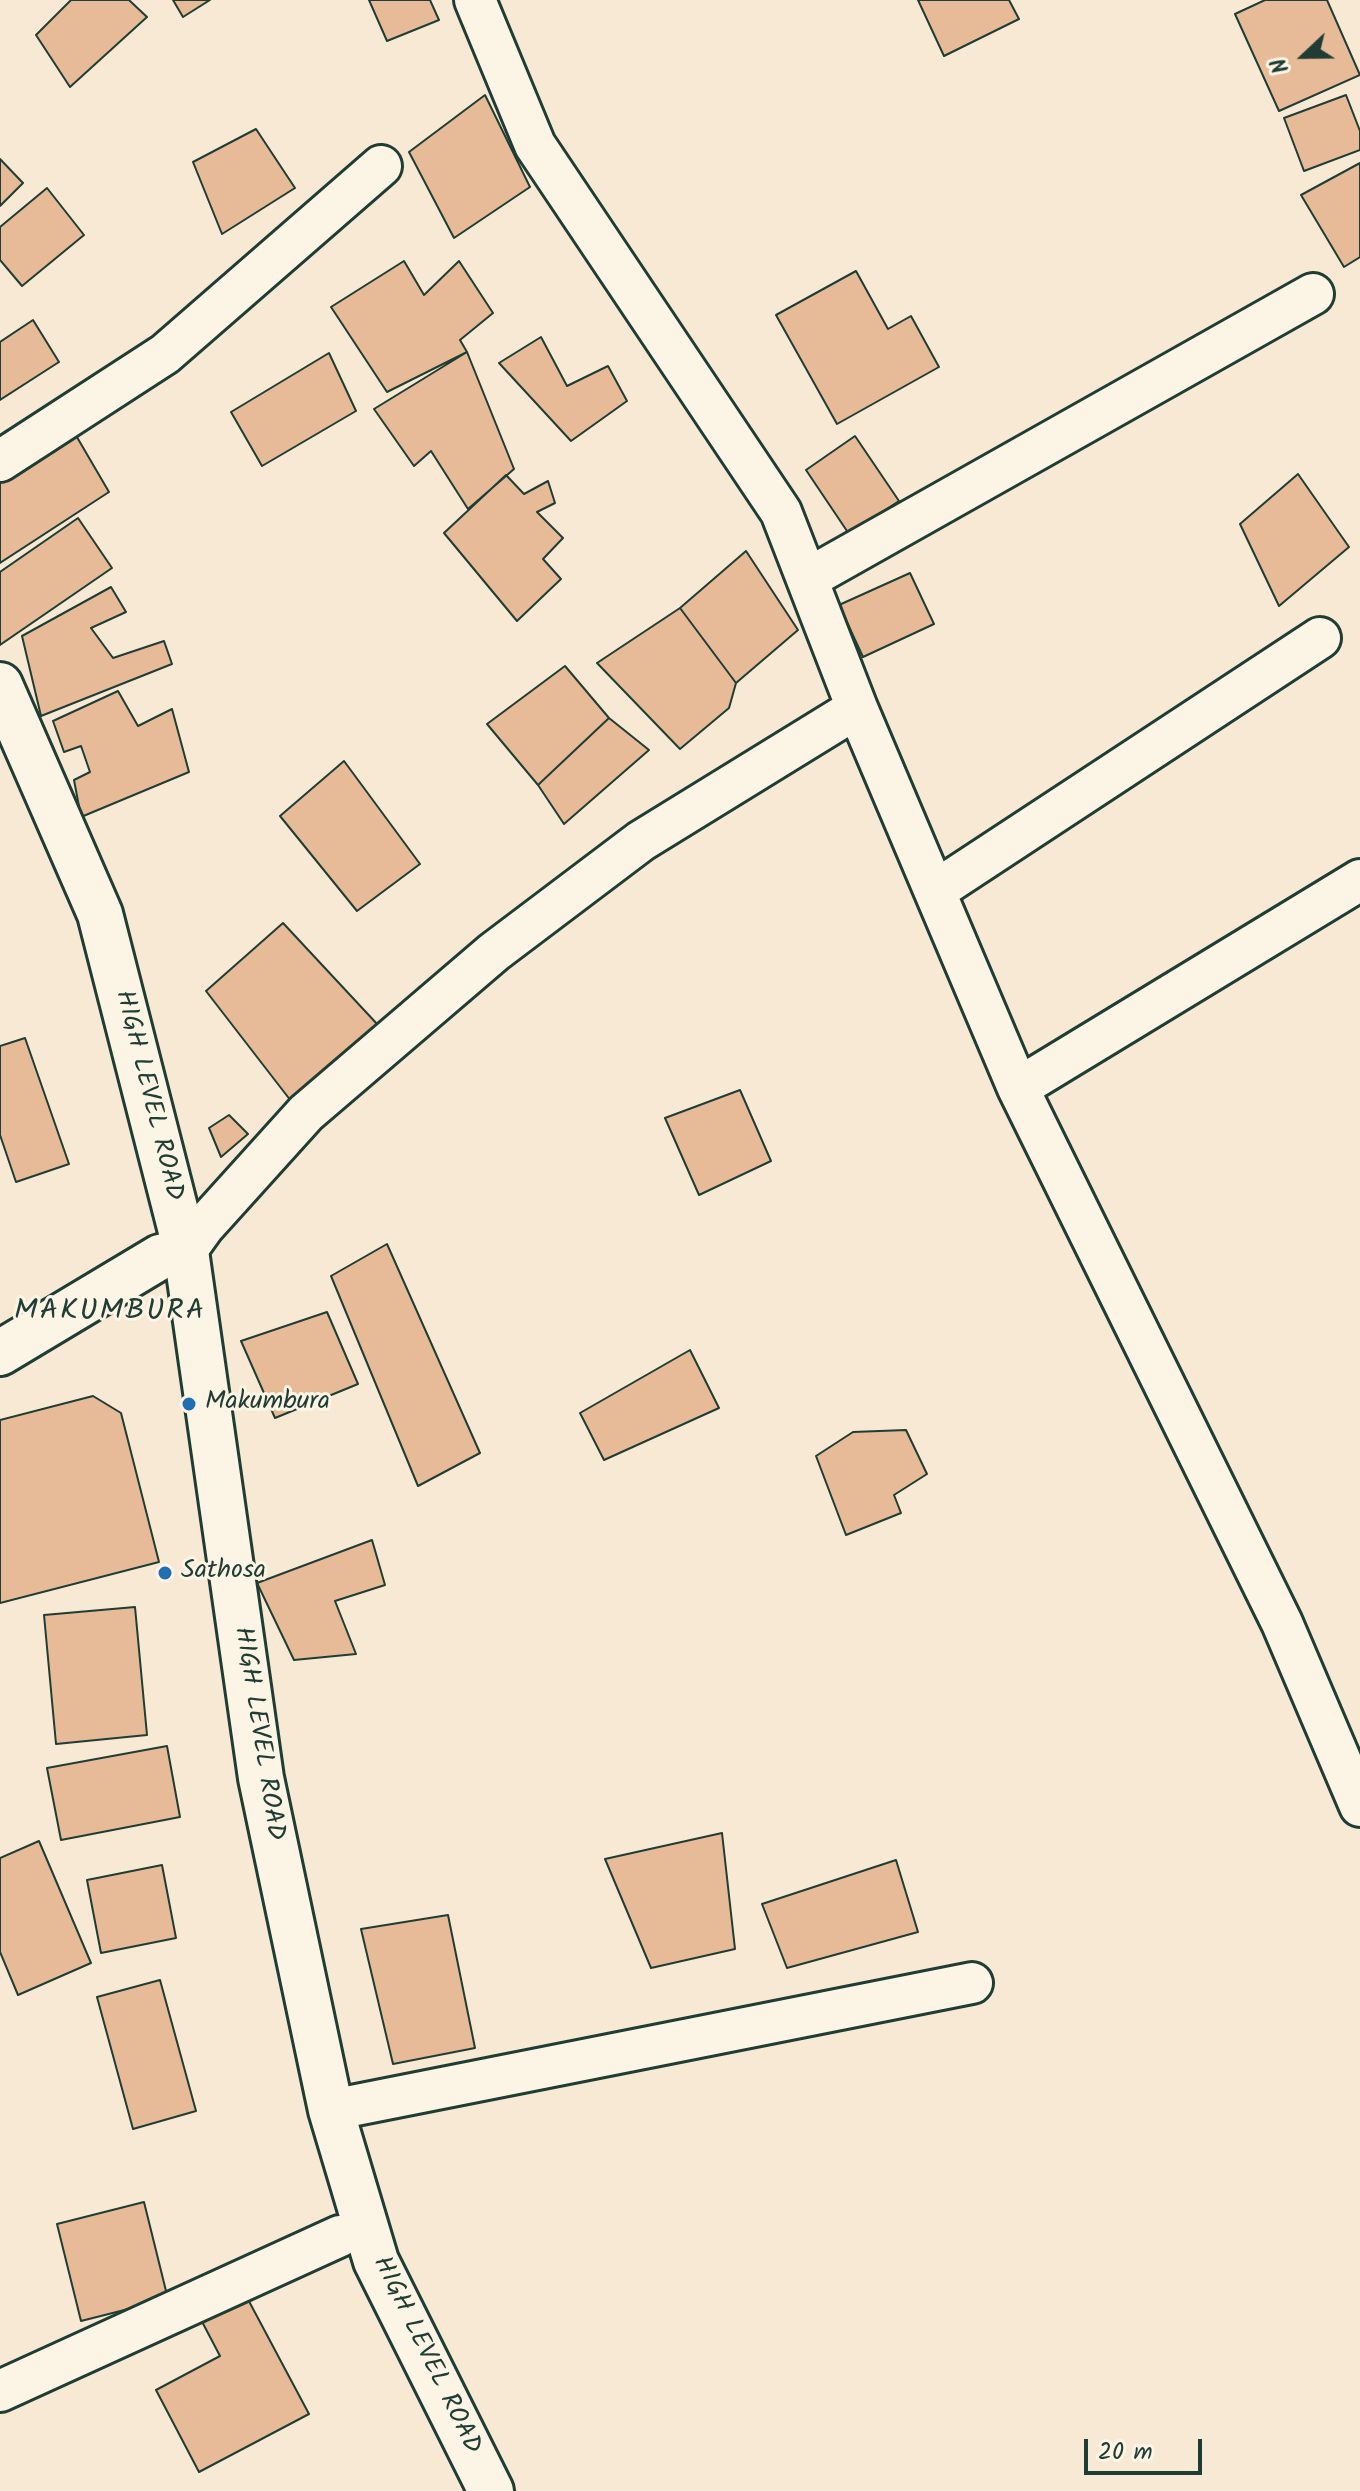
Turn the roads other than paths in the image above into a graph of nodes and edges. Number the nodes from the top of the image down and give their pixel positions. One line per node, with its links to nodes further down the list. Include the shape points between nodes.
1 (475, 0): 5 (street, via 535,145 781,512)
2 (381, 166): 4 (street, via 165,354)
3 (1313, 294): 5 (street)
4 (0, 461)
5 (807, 579): 8 (street)
6 (1320, 638): 11 (street)
7 (0, 685): 13 (main road, HIGH LEVEL ROAD, via 100,914)
8 (857, 708): 11 (street); 13 (street, via 641,841 494,952 306,1113)
9 (0, 751): 13 (main road, HIGH LEVEL ROAD, via 75,922)
10 (1360, 880): 12 (street)
11 (935, 891): 12 (street)
12 (1018, 1088): 15 (street, via 1282,1623)
13 (173, 1254): 14 (main road); 17 (main road, HIGH LEVEL ROAD, via 261,1778); 18 (main road, HIGH LEVEL ROAD, via 235,1782)
14 (0, 1353)
15 (1360, 1806)
16 (972, 1983): 17 (street)
17 (331, 2110): 21 (main road, HIGH LEVEL ROAD, via 376,2261)
18 (340, 2236): 19 (street); 20 (main road, HIGH LEVEL ROAD)
19 (0, 2391)
20 (463, 2491)
21 (491, 2491)

